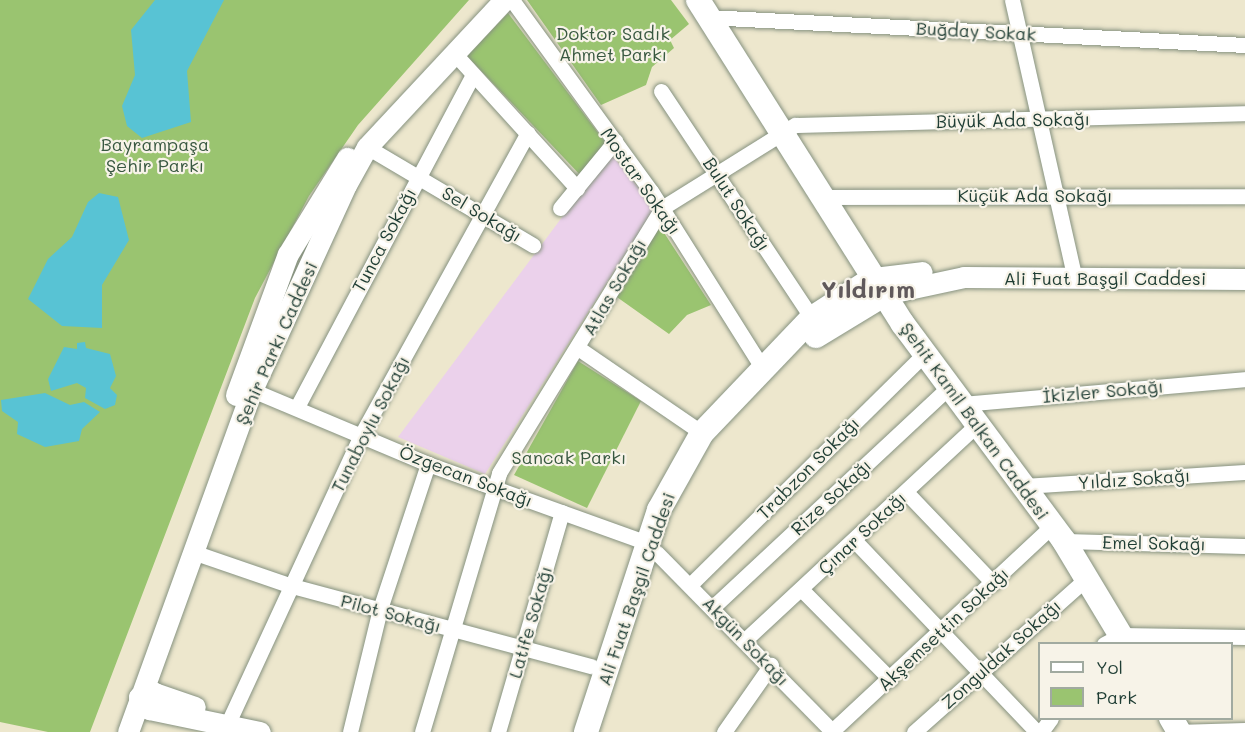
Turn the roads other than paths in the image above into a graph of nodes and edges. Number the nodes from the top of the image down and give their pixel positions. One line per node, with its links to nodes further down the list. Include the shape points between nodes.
1 (485, 0): 71 (main road, Şehir Parkı Caddesi, via 366,130 288,254)
2 (504, 0): 9 (main road, Şehir Parkı Caddesi)
3 (512, 0): 16 (street, Mostar Sokağı)
4 (687, 0): 6 (main road, Şehit Kamil Balkan Caddesi)
5 (1012, 0): 7 (street)
6 (703, 8): 7 (street, Buğday Sokak); 14 (main road, Şehit Kamil Balkan Caddesi)
7 (1020, 34): 8 (street, Buğday Sokak); 13 (street)
8 (1245, 45)
9 (453, 53): 10 (street); 17 (main road, Şehir Parkı Caddesi)
10 (473, 75): 15 (street); 19 (street, Tunca Sokağı)
11 (661, 91): 18 (street, Bulut Sokağı)
12 (1245, 113): 13 (street, Büyük Ada Sokağı)
13 (1043, 120): 14 (street, Büyük Ada Sokağı, via 813,123); 21 (street)
14 (781, 129): 18 (street, Atlas Sokağı); 23 (main road, Şehit Kamil Balkan Caddesi)
15 (528, 133): 20 (street); 26 (street, Tunaboylu Sokağı)
16 (615, 141): 20 (street); 25 (street, Mostar Sokağı)
17 (367, 147): 19 (street, Sel Sokağı); 37 (main road, Şehir Parkı Caddesi)
18 (716, 172): 25 (street, Atlas Sokağı); 31 (street, Bulut Sokağı)
19 (418, 176): 26 (street, Sel Sokağı); 39 (street, Tunca Sokağı)
20 (577, 188): 24 (street)
21 (1057, 193): 22 (street, Küçük Ada Sokağı); 23 (street, Küçük Ada Sokağı); 28 (street)
22 (1245, 196)
23 (825, 197): 30 (main road, Şehit Kamil Balkan Caddesi)
24 (560, 208)
25 (662, 208): 33 (street, Atlas Sokağı); 35 (street, Mostar Sokağı)
26 (484, 214): 27 (street, Sel Sokağı); 42 (street, Tunaboylu Sokağı)
27 (533, 245)
28 (1074, 276): 29 (main road, Ali Fuat Başgil Caddesi); 30 (main road, Ali Fuat Başgil Caddesi, via 964,277 920,272)
29 (1245, 279)
30 (880, 286): 31 (main road, Ali Fuat Başgil Caddesi); 32 (main road, Şehit Kamil Balkan Caddesi)
31 (819, 322): 32 (main road, via 871,317); 35 (main road, Ali Fuat Başgil Caddesi); 52 (main road, Ali Fuat Başgil Caddesi, via 716,437 680,492)
32 (903, 324): 34 (main road, Şehit Kamil Balkan Caddesi)
33 (578, 348): 41 (street); 46 (street, Atlas Sokağı, via 534,410)
34 (924, 354): 38 (main road, Şehit Kamil Balkan Caddesi); 55 (street, Trabzon Sokağı)
35 (762, 367): 41 (main road, Ali Fuat Başgil Caddesi)
36 (1245, 379): 38 (street, İkizler Sokağı)
37 (252, 390): 39 (street, Özgecan Sokağı); 53 (main road, Şehir Parkı Caddesi)
38 (955, 396): 40 (main road, Şehit Kamil Balkan Caddesi); 59 (street, Rize Sokağı)
39 (297, 407): 42 (street, Özgecan Sokağı)
40 (976, 425): 45 (main road, Şehit Kamil Balkan Caddesi); 47 (street, Çınar Sokağı)
41 (702, 433): 52 (main road, Ali Fuat Başgil Caddesi, via 659,510)
42 (361, 435): 43 (street, Özgecan Sokağı); 57 (street, Tunaboylu Sokağı)
43 (428, 464): 46 (street, Özgecan Sokağı); 60 (street)
44 (1245, 472): 45 (street, Yıldız Sokağı)
45 (1023, 486): 49 (main road, Şehit Kamil Balkan Caddesi)
46 (495, 488): 48 (street, Özgecan Sokağı); 61 (street, Atlas Sokağı)
47 (906, 492): 50 (street, Çınar Sokağı); 56 (street)
48 (562, 512): 52 (street, Özgecan Sokağı); 66 (street, Latife Sokağı)
49 (1058, 534): 51 (street, Emel Sokağı); 54 (main road, Şehit Kamil Balkan Caddesi); 56 (street, Akşemsettin Sokağı)
50 (854, 540): 58 (street, Çınar Sokağı); 62 (street)
51 (1245, 546)
52 (652, 548): 55 (street, Akgün Sokağı); 82 (main road, Ali Fuat Başgil Caddesi); 83 (main road, Ali Fuat Başgil Caddesi)
53 (193, 552): 57 (street, Pilot Sokağı); 71 (main road, Şehir Parkı Caddesi)
54 (1088, 577): 65 (main road, Şehit Kamil Balkan Caddesi); 69 (street, Zonguldak Sokağı)
55 (692, 583): 59 (street, Akgün Sokağı)
56 (993, 583): 62 (street, Akşemsettin Sokağı)
57 (292, 586): 60 (street, Pilot Sokağı); 73 (street, Tunaboylu Sokağı)
58 (801, 590): 64 (street, Çınar Sokağı); 70 (street)
59 (713, 607): 64 (street, Akgün Sokağı)
60 (380, 609): 61 (street, Pilot Sokağı); 79 (street)
61 (453, 630): 66 (street, Pilot Sokağı); 80 (street, Atlas Sokağı)
62 (941, 631): 69 (street); 70 (street, Akşemsettin Sokağı)
63 (1245, 637): 65 (street)
64 (745, 640): 67 (street, Akgün Sokağı)
65 (1117, 640)
66 (522, 648): 68 (street, Pilot Sokağı); 81 (street, Latife Sokağı)
67 (771, 665): 84 (street); 85 (street, Akgün Sokağı)
68 (591, 666)
69 (978, 673): 86 (street, Zonguldak Sokağı); 87 (street)
70 (890, 679): 85 (street, Akşemsettin Sokağı)
71 (134, 695): 73 (main road, via 150,709); 76 (main road, Şehir Parkı Caddesi); 77 (main road, Şehir Parkı Caddesi)
72 (1049, 720): 87 (street)
73 (228, 723): 78 (main road)
74 (1176, 728): 75 (street)
75 (1245, 730)
76 (113, 732)
77 (128, 732)
78 (260, 732)
79 (350, 732)
80 (422, 732)
81 (498, 732)
82 (586, 732)
83 (600, 732)
84 (724, 732)
85 (832, 732)
86 (914, 732)
87 (1039, 732)

